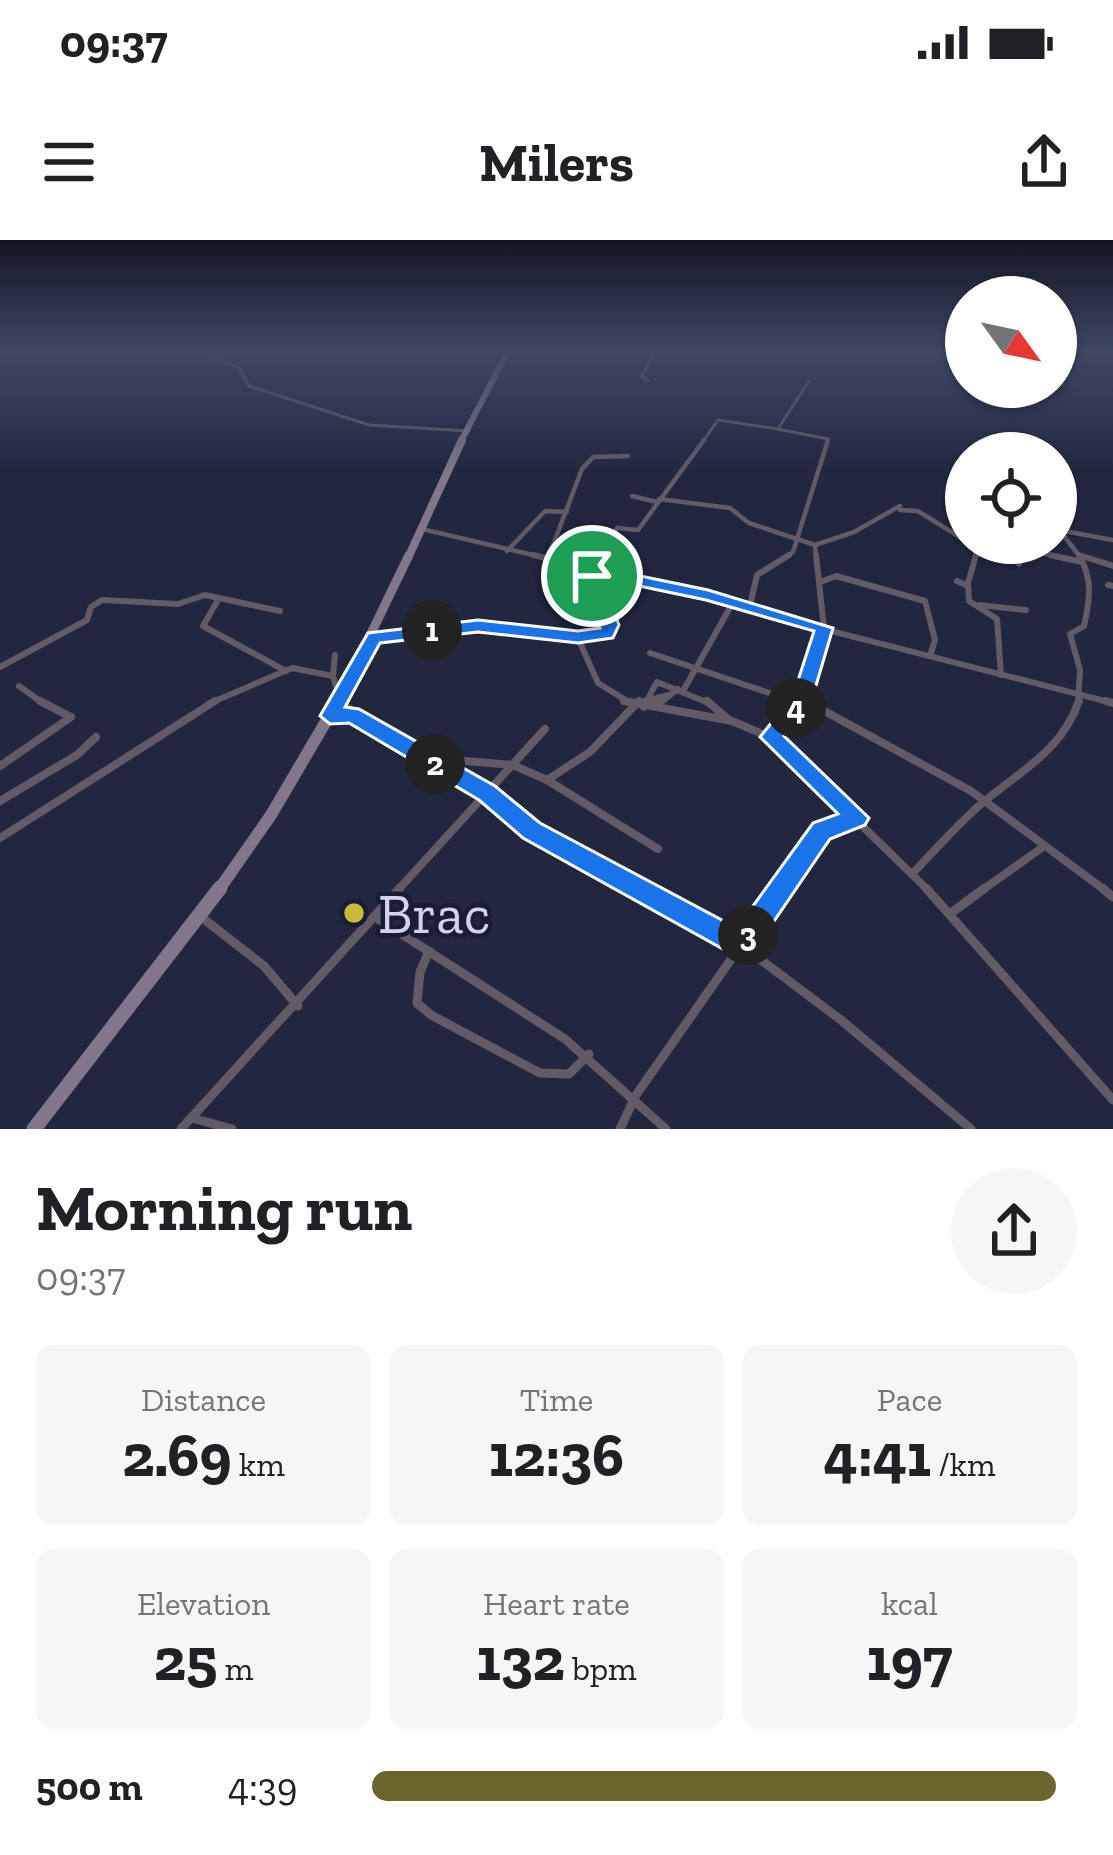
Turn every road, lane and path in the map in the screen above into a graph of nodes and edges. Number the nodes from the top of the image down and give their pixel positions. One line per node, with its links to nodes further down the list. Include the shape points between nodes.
1 (269, 392): 5 (street, via 367,424)
2 (493, 392): 5 (main road)
3 (800, 392): 4 (street)
4 (778, 429): 8 (street, via 718,420); 14 (street, via 828,439)
5 (469, 430): 11 (main road)
6 (628, 455): 9 (street, via 591,458)
7 (632, 496): 8 (street)
8 (658, 500): 14 (street, via 730,508); 23 (street, via 638,530 617,529)
9 (567, 512): 16 (street, via 545,511); 19 (street)
10 (945, 528): 15 (street, via 900,508)
11 (422, 530): 16 (street); 36 (main road)
12 (1077, 532): 13 (street)
13 (1113, 540)
14 (796, 542): 15 (street); 32 (street, via 757,575)
15 (815, 545): 25 (street)
16 (504, 552): 19 (street)
17 (1077, 552): 20 (street)
18 (1077, 558): 20 (street)
19 (547, 559): 23 (street)
20 (1083, 559): 22 (street); 48 (street, via 1094,585 1084,626 1070,634)
21 (974, 564): 26 (street)
22 (1113, 566)
23 (590, 570): 29 (street); 34 (street, via 610,625)
24 (957, 580): 26 (street)
25 (820, 581): 33 (street); 40 (street, via 836,576 925,602 935,640)
26 (968, 586): 30 (street)
27 (219, 598): 31 (street); 41 (street, via 98,601 87,620); 43 (street, via 203,626)
28 (1021, 602): 30 (street, via 1025,610)
29 (732, 604): 32 (street); 42 (street)
30 (975, 605): 44 (street, via 997,619)
31 (280, 610)
32 (749, 610): 33 (street)
33 (824, 628): 40 (street); 49 (street)
34 (593, 636): 35 (street); 37 (street)
35 (578, 637): 36 (street, via 478,626); 51 (street, via 596,680 611,694)
36 (374, 638): 50 (main road)
37 (608, 640)
38 (650, 652): 42 (street)
39 (335, 655): 45 (street)
40 (930, 656): 44 (street)
41 (0, 668)
42 (693, 669): 47 (street); 49 (street)
43 (286, 670): 45 (street); 67 (street, via 175,721)
44 (1001, 675): 48 (street)
45 (333, 676): 50 (street)
46 (19, 686): 60 (street, via 71,717)
47 (677, 692): 51 (street); 55 (street, via 710,702)
48 (1081, 695): 52 (street); 65 (street, via 1070,728)
49 (801, 701): 58 (street); 65 (street)
50 (338, 702): 53 (street); 54 (main road)
51 (643, 702): 55 (street); 62 (street)
52 (1113, 703)
53 (352, 715): 54 (street); 59 (street)
54 (330, 716): 73 (main road)
55 (731, 721): 58 (street)
56 (545, 729): 61 (street)
57 (96, 737): 64 (street)
58 (771, 737): 66 (street)
59 (424, 758): 61 (street); 63 (street)
60 (0, 766)
61 (513, 766): 62 (street); 63 (street)
62 (547, 780): 69 (street)
63 (487, 793): 74 (street); 75 (street, via 531,831)
64 (0, 801)
65 (986, 802): 68 (street); 70 (street)
66 (857, 818): 70 (street); 75 (street, via 821,831)
67 (0, 838)
68 (1043, 847): 71 (street); 72 (street)
69 (658, 849)
70 (913, 873): 72 (street)
71 (1113, 897)
72 (951, 913): 80 (street)
73 (199, 915): 77 (street, via 264,966); 82 (main road)
74 (375, 917): 76 (street); 77 (street)
75 (741, 945): 79 (street); 87 (street)
76 (429, 951): 78 (street); 78 (street, via 418,1003 431,1015 540,1073 568,1074)
77 (298, 1006): 81 (street)
78 (589, 1054): 79 (street)
79 (636, 1096): 85 (street); 86 (street)
80 (1113, 1100)
81 (192, 1118): 83 (street); 84 (street)
82 (34, 1129)
83 (182, 1129)
84 (232, 1129)
85 (620, 1129)
86 (666, 1129)
87 (970, 1129)

